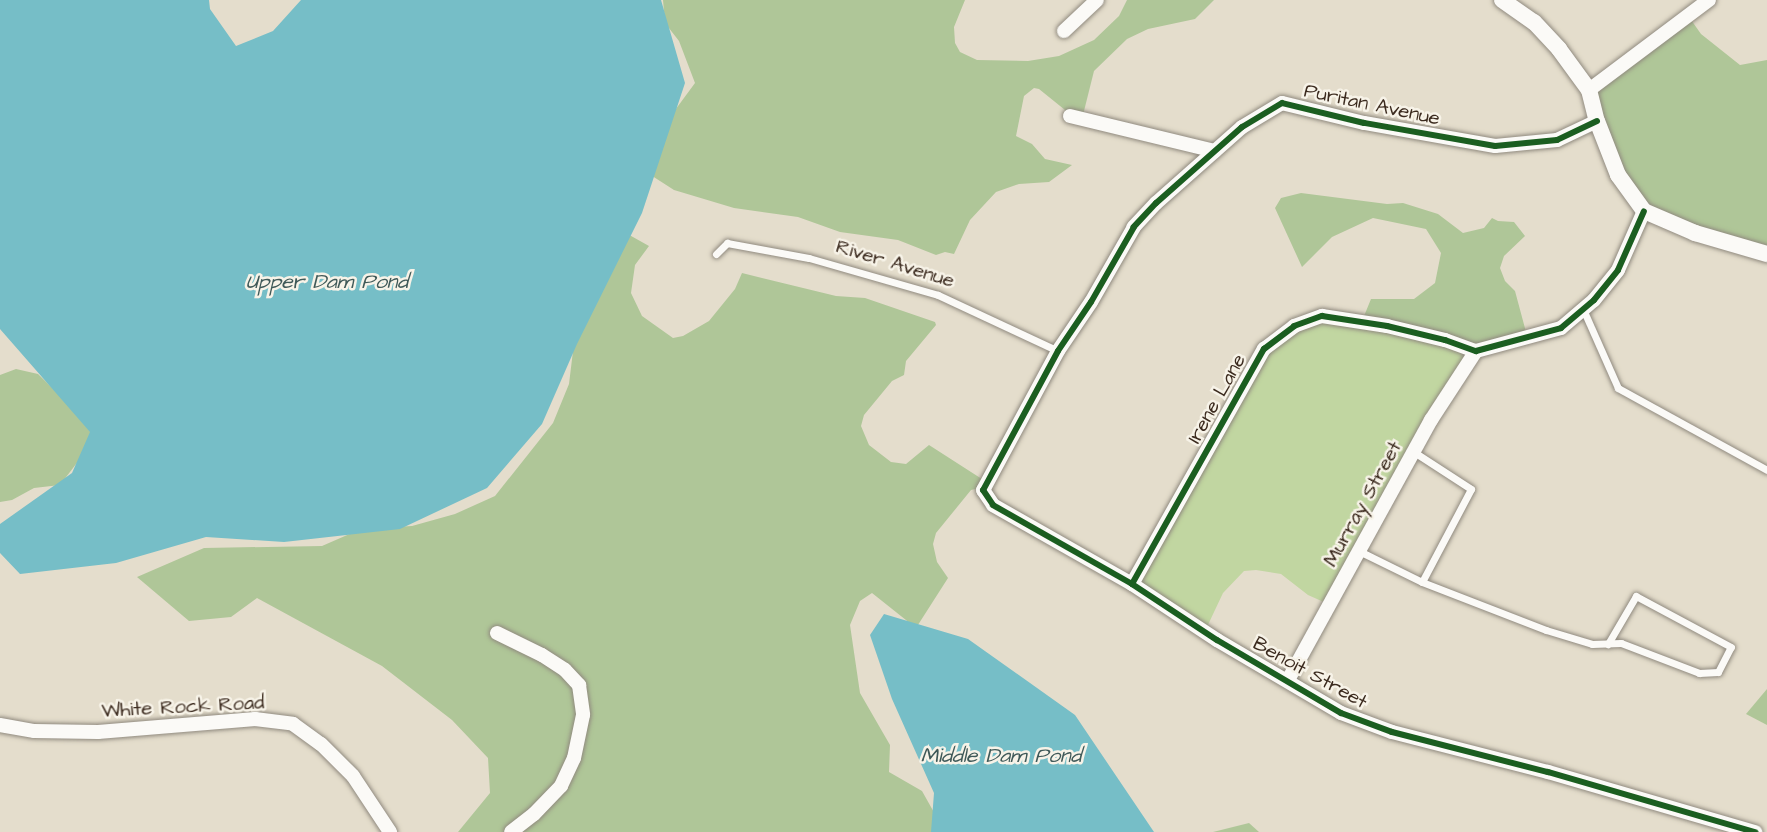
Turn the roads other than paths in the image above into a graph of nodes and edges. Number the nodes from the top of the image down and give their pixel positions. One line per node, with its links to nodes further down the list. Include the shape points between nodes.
1 (1096, 0): 4 (street)
2 (1502, 0): 5 (street, via 1534,22)
3 (1709, 0): 5 (street)
4 (1064, 31)
5 (1589, 90): 7 (street)
6 (1070, 116): 8 (street)
7 (1597, 121): 8 (street, Puritan Avenue, via 1557,140 1495,146 1364,123 1282,103 1242,127); 9 (street, via 1618,175)
8 (1215, 151): 13 (street, Puritan Avenue, via 1134,227 1091,303)
9 (1644, 211): 11 (street, via 1695,233); 12 (street, via 1618,270)
10 (716, 254): 13 (lane, River Avenue, via 727,243 809,258 938,295)
11 (1767, 254)
12 (1583, 309): 14 (street, via 1561,328); 16 (lane, via 1618,388)
13 (1058, 351): 17 (street, Puritan Avenue, via 982,490)
14 (1476, 351): 15 (street, Murray Street); 20 (street, Irene Lane, via 1387,326 1322,316 1294,326 1264,349)
15 (1414, 452): 18 (street, Murray Street); 19 (lane, via 1471,489)
16 (1767, 470)
17 (987, 498): 20 (street, Benoit Street, via 993,506)
18 (1359, 551): 19 (lane); 23 (street, Murray Street)
19 (1422, 582): 22 (lane, via 1546,630 1592,644)
20 (1132, 584): 23 (street, Benoit Street, via 1217,640)
21 (497, 633): 26 (street, via 566,670 579,684 584,715 574,758 561,786)
22 (1608, 644): 22 (lane, via 1621,644 1699,673 1718,672 1731,646 1636,596)
23 (1288, 680): 27 (street, Benoit Street, via 1341,713 1392,732)
24 (0, 725): 25 (street, White Rock Road, via 34,731 98,732 255,719 293,724 321,744 353,776)
25 (390, 832)
26 (511, 832)
27 (1755, 832)

